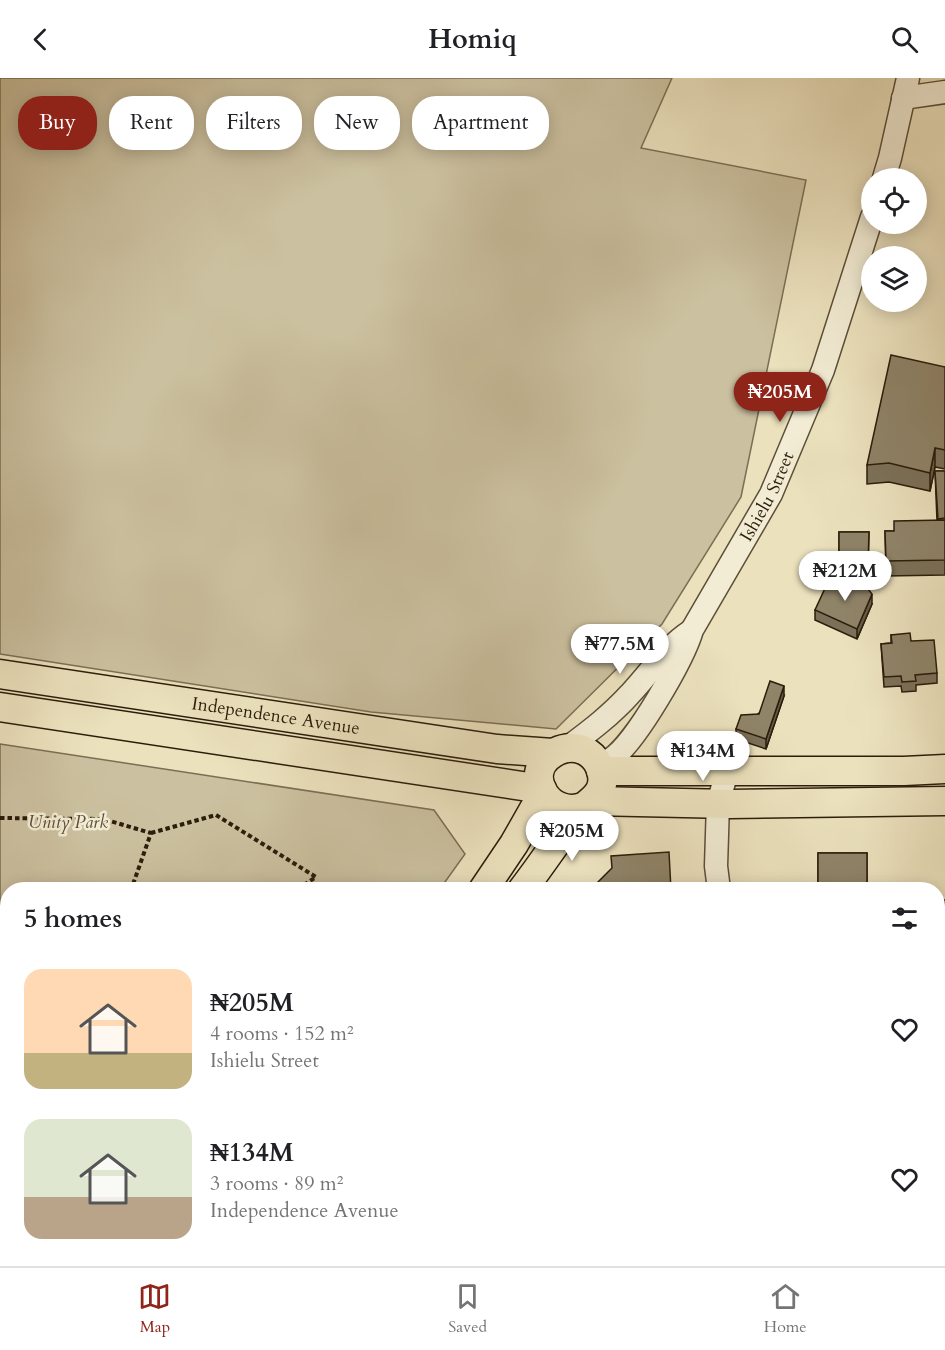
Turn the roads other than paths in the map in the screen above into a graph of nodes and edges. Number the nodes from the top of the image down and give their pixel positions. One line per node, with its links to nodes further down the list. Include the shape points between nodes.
1 (906, 88): 2 (street); 3 (street)
2 (945, 92)
3 (888, 168)
4 (867, 234): 5 (street, Ishielu Street, via 823,370 771,494)
5 (692, 630): 8 (street, via 673,645 603,722); 9 (street, via 677,667 636,730 614,758)
6 (0, 674): 8 (main road, Independence Avenue, via 497,749)
7 (0, 708): 12 (main road, Independence Avenue)
8 (560, 751): 9 (main road, Independence Avenue, via 585,751); 12 (main road, via 541,769)
9 (600, 767): 11 (main road); 14 (main road, via 601,787)
10 (945, 769): 11 (main road)
11 (727, 772): 15 (street)
12 (542, 791): 14 (main road, Independence Avenue, via 561,808 573,810); 16 (main road)
13 (945, 801): 15 (main road, Independence Avenue)
14 (589, 804): 15 (main road, Independence Avenue); 17 (main road)
15 (718, 804): 18 (street)
16 (488, 882)
17 (528, 882)
18 (718, 882)

